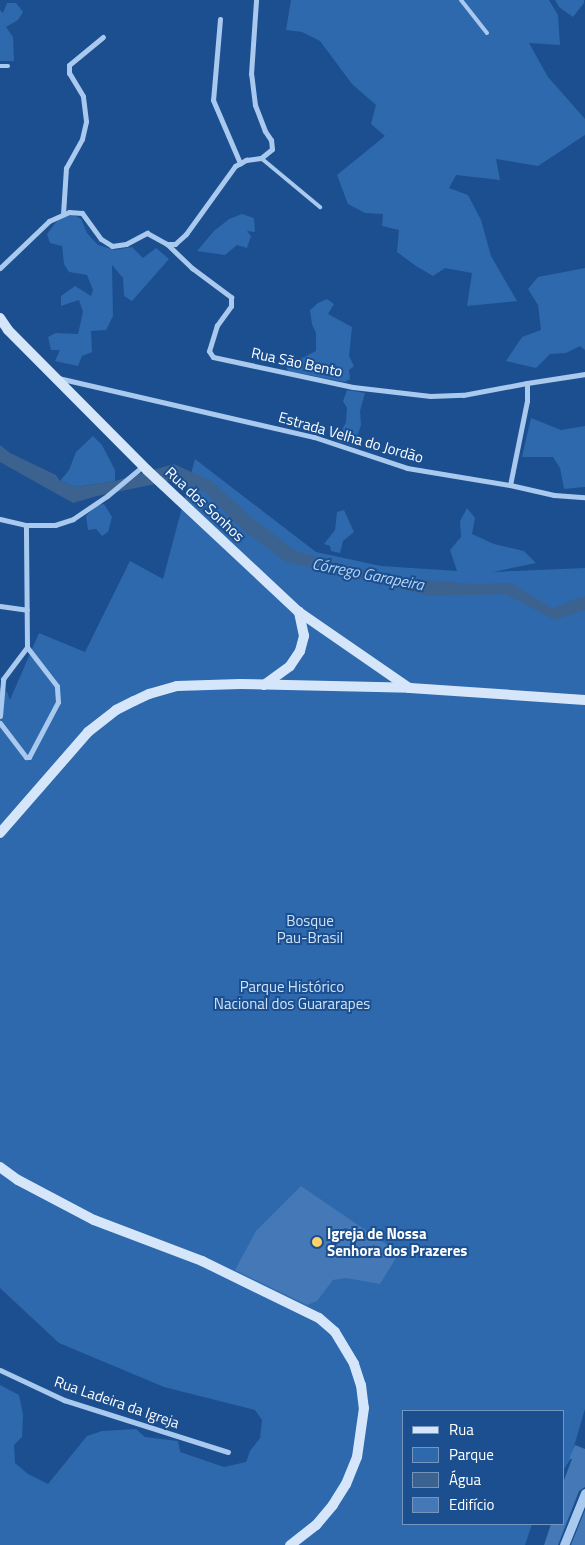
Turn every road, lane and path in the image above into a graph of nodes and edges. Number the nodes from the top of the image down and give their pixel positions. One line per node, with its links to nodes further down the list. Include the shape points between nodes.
1 (256, 0): 8 (street, via 251,74 255,105 272,146)
2 (461, 0): 4 (lane)
3 (220, 19): 9 (street, via 213,100)
4 (487, 33)
5 (103, 37): 11 (street, via 69,65 69,73 83,96 86,121 82,139 66,168)
6 (0, 66): 7 (lane)
7 (8, 66)
8 (261, 158): 9 (street); 10 (lane)
9 (240, 163): 12 (street, via 229,172 184,237 175,244)
10 (320, 207)
11 (63, 214): 12 (street, via 82,213 101,239 112,246 126,244 147,233); 13 (street, via 49,221)
12 (167, 244): 18 (street, Rua São Bento, via 192,268 231,297 231,306 217,325 210,351 213,357 353,387 430,396 463,395)
13 (0, 268)
14 (0, 318): 15 (main road, Rua dos Sonhos)
15 (4, 328): 17 (main road, Rua dos Sonhos)
16 (585, 374): 18 (street, Rua São Bento)
17 (53, 377): 19 (main road, Rua dos Sonhos); 20 (street, Estrada Velha do Jordão, via 314,437 408,468)
18 (527, 383): 20 (street, via 527,401)
19 (142, 470): 23 (street, via 73,519 55,525); 26 (main road, Rua dos Sonhos, via 172,493)
20 (510, 485): 21 (street, Estrada Velha do Jordão)
21 (585, 498)
22 (0, 519): 23 (street)
23 (26, 525): 25 (street)
24 (0, 606): 25 (street)
25 (26, 610): 27 (street)
26 (299, 612): 28 (main road, via 304,636 300,651 290,666); 29 (main road, Rua dos Sonhos)
27 (27, 647): 31 (street, via 3,679); 32 (street, via 56,686 58,702 29,757)
28 (264, 685): 29 (main road); 33 (main road, via 177,686 149,694 116,710 88,732)
29 (410, 688): 30 (main road)
30 (585, 700)
31 (0, 716)
32 (0, 723)
33 (0, 833)
34 (0, 1167): 38 (main road, via 94,1220 202,1261 319,1318 335,1332 354,1364 361,1386 364,1408 357,1457 333,1505 316,1525)
35 (0, 1370): 36 (street, Rua Ladeira da Igreja, via 64,1400)
36 (228, 1452)
37 (585, 1493): 39 (street)
38 (290, 1545)
39 (564, 1545)

